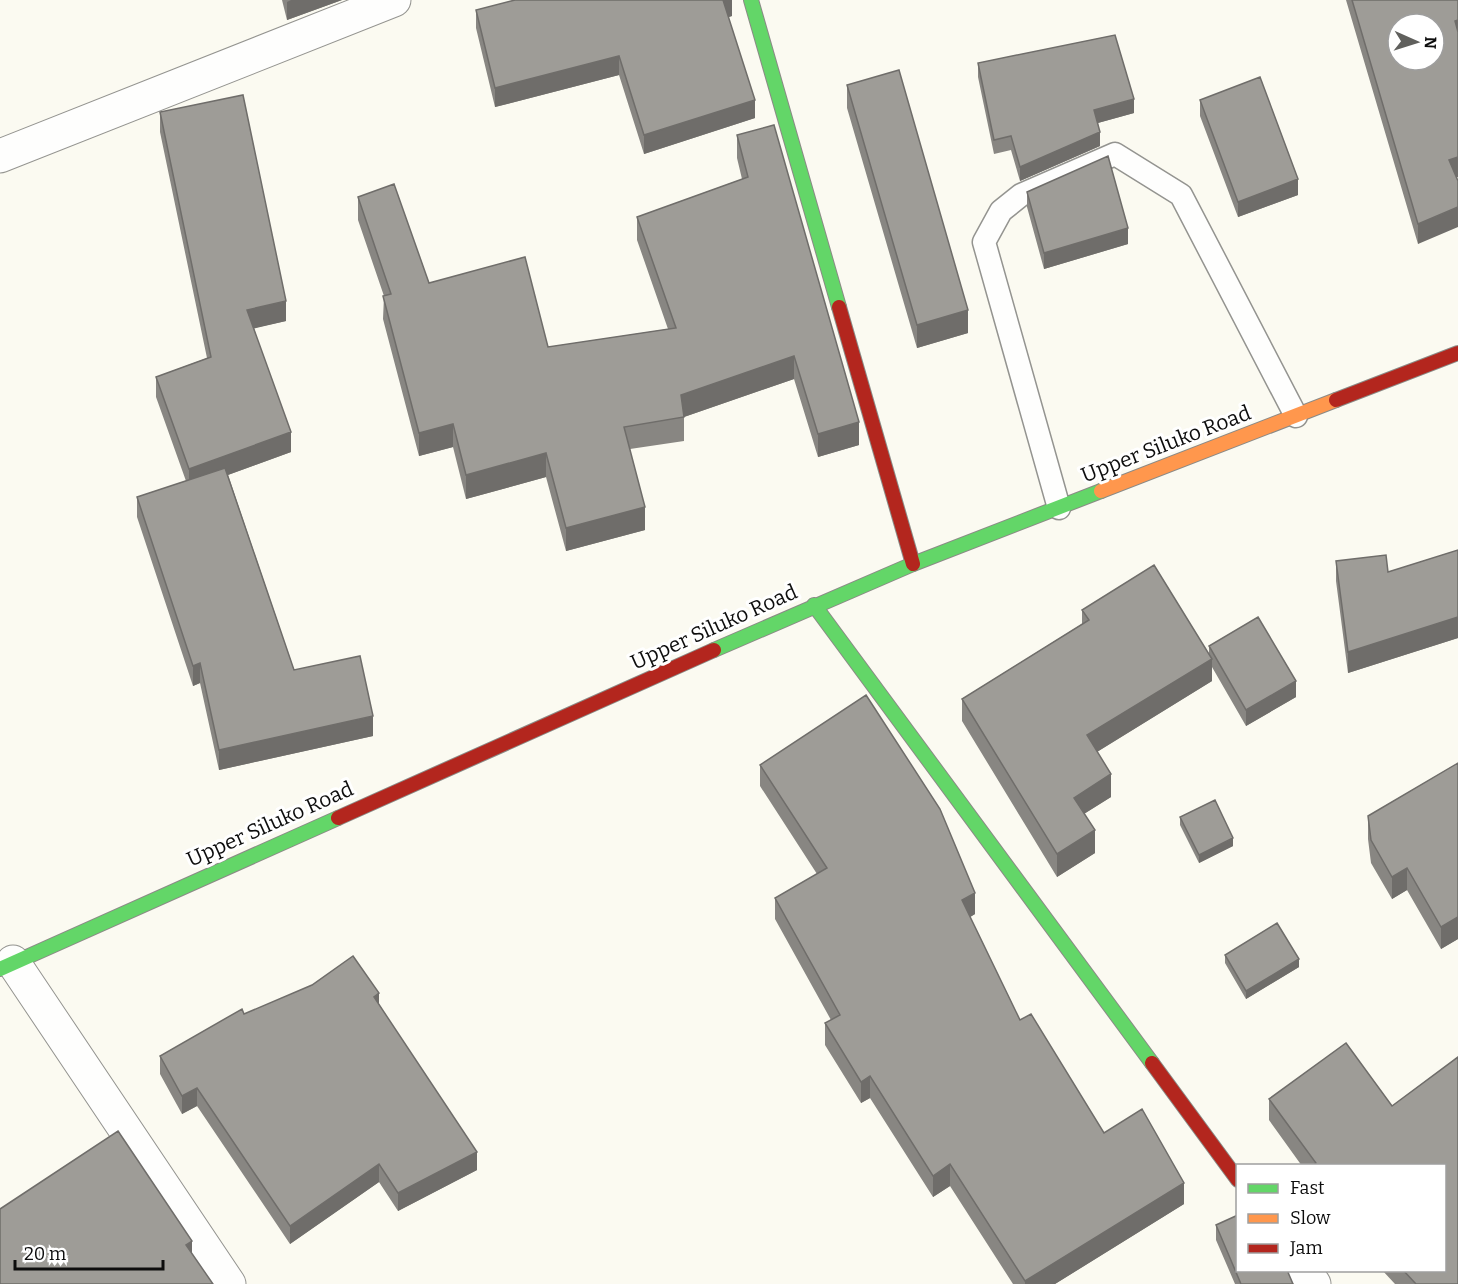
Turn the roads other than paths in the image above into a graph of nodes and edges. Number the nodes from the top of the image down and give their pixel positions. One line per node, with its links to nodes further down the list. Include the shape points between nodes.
1 (394, 0): 3 (street)
2 (751, 0): 7 (main road)
3 (0, 156)
4 (1458, 353): 5 (main road, Upper Siluko Road)
5 (1296, 416): 6 (main road, Upper Siluko Road); 6 (lane, via 1181,195 1115,154 1021,195 1001,212 984,242)
6 (1059, 508): 7 (main road, Upper Siluko Road)
7 (914, 564): 8 (main road, Upper Siluko Road)
8 (814, 605): 9 (main road, Upper Siluko Road); 10 (main road)
9 (6, 965): 11 (street)
10 (1236, 1177)
11 (230, 1284)

